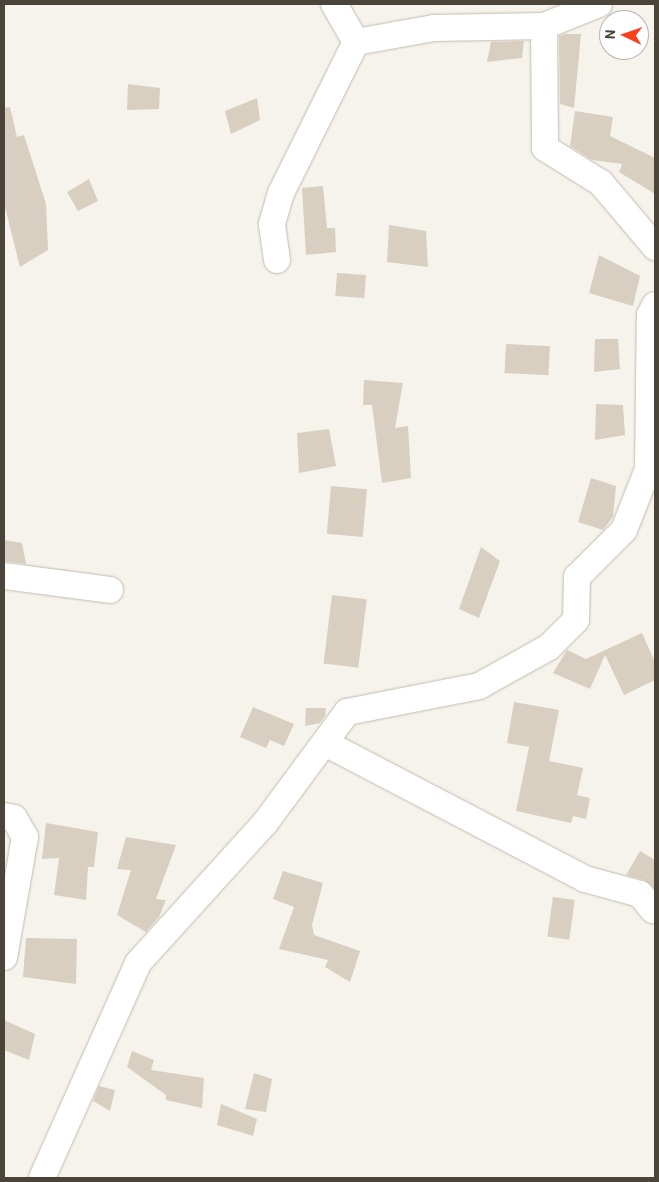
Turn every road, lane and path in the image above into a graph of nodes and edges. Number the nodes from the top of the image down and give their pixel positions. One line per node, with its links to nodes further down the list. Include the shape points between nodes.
1 (334, 4): 4 (street)
2 (599, 4): 3 (street)
3 (544, 26): 4 (street, via 434,28); 5 (street, via 545,148 600,183)
4 (356, 42): 6 (street, via 281,193 272,224)
5 (655, 247)
6 (277, 260)
7 (655, 305): 10 (street, via 650,315 648,469 624,530 577,577 576,620 549,647 479,686 347,712)
8 (4, 576): 9 (street)
9 (110, 590)
10 (324, 743): 12 (street, via 585,879 640,894); 14 (street, via 265,823 138,963)
11 (4, 816): 13 (street, via 14,818 25,837)
12 (653, 910)
13 (4, 957)
14 (42, 1178)

